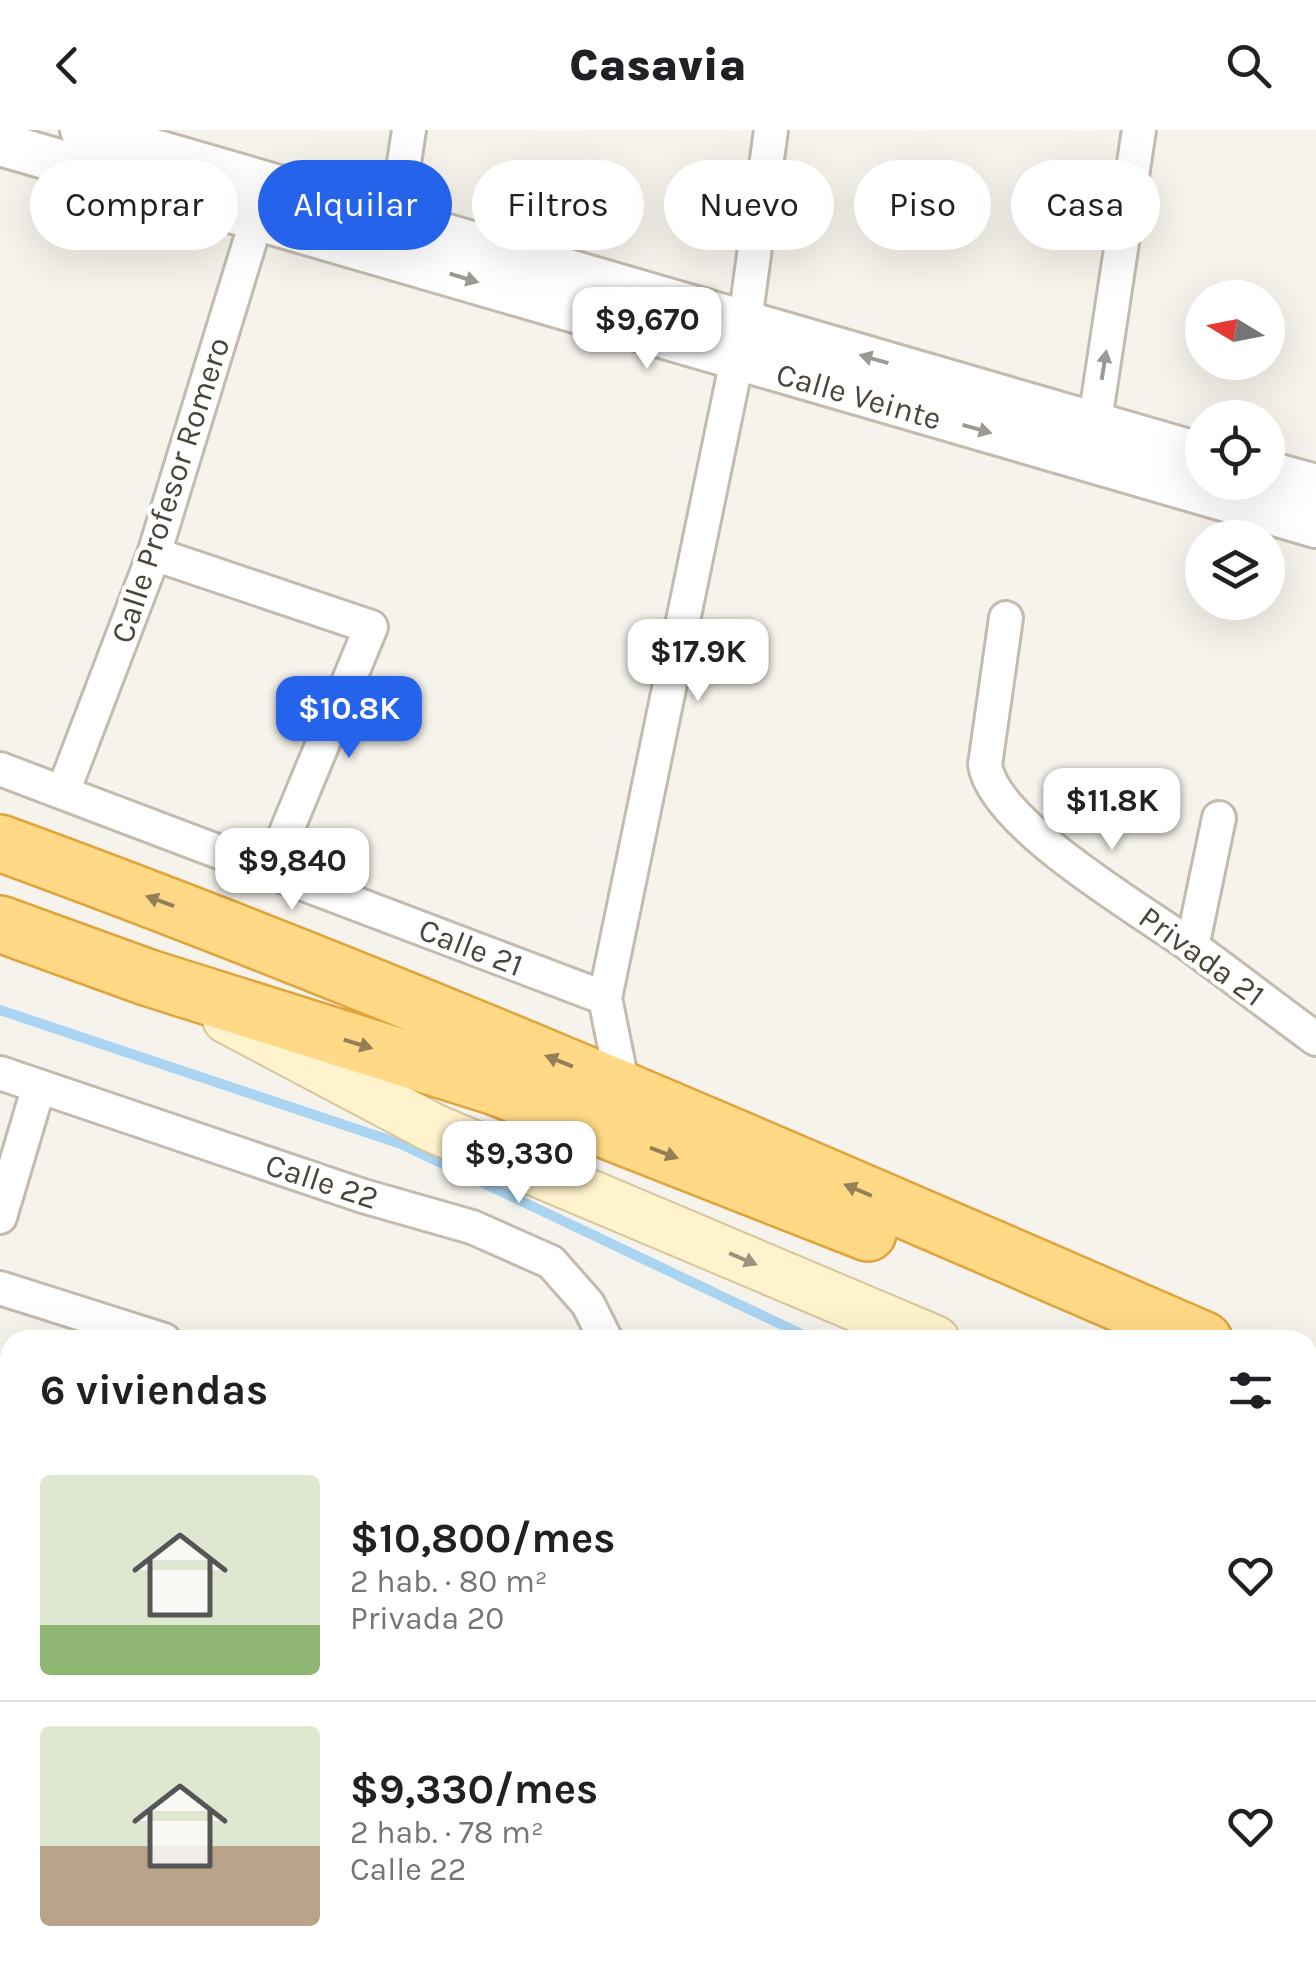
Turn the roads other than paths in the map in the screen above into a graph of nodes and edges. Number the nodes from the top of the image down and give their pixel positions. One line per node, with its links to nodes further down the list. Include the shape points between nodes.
1 (409, 130): 6 (street)
2 (770, 130): 10 (street)
3 (1139, 130): 11 (street, one-way to 3)
4 (93, 142): 5 (street, Calle Veinte); 7 (street, Calle Veinte)
5 (0, 144)
6 (404, 160)
7 (258, 200)
8 (258, 214): 15 (street, Calle Profesor Romero)
9 (433, 250): 10 (street, Calle Veinte)
10 (741, 341): 11 (street, Calle Veinte); 25 (street)
11 (1092, 443): 12 (street, Calle Veinte); 14 (street, Calle Veinte)
12 (1185, 453)
13 (1285, 482): 14 (street, Calle Veinte)
14 (1313, 497)
15 (154, 554): 18 (street, Calle Profesor Romero); 21 (street, via 371,627)
16 (1006, 618): 23 (street, Privada 21, via 986,776 1056,852)
17 (0, 769): 18 (street, Calle 21)
18 (64, 792): 21 (street, Calle 21)
19 (1219, 818): 23 (street)
20 (0, 843): 29 (highway, one-way to 20, via 242,931)
21 (270, 871): 25 (street, Calle 21)
22 (0, 924): 24 (highway)
23 (1192, 947): 26 (street, Privada 21)
24 (149, 978): 34 (main road, one-way to 34, via 433,1128); 35 (highway, one-way to 35, via 496,1087)
25 (606, 998): 29 (street)
26 (1316, 1039)
27 (0, 1072): 28 (street, Calle 22)
28 (40, 1086): 30 (street); 33 (street, Calle 22, via 472,1227 551,1262)
29 (622, 1088): 36 (highway, one-way to 29)
30 (0, 1216)
31 (0, 1288): 32 (street)
32 (132, 1330)
33 (601, 1330)
34 (911, 1330)
35 (1096, 1330)
36 (1181, 1330)

